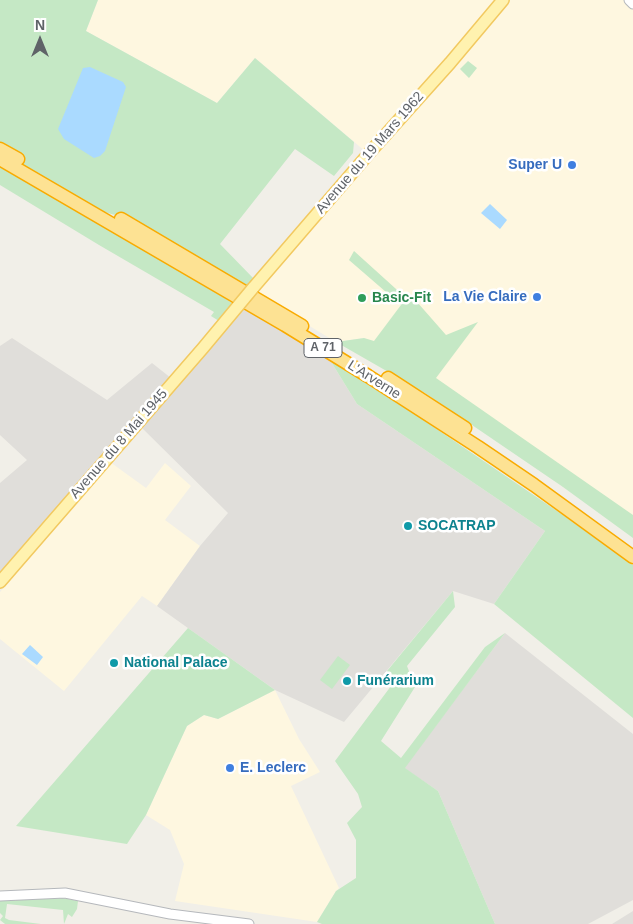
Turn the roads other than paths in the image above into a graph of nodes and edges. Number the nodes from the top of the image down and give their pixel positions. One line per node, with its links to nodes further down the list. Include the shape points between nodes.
1 (503, 0): 6 (main road, Avenue du 19 Mars 1962, bridge)
2 (629, 0): 3 (street)
3 (633, 4)
4 (0, 149): 7 (highway, L'Arverne / A 71, via 425,401)
5 (0, 159): 8 (highway, L'Arverne / A 71, via 368,376 510,469)
6 (238, 306): 9 (main road, Avenue du 8 Mai 1945)
7 (633, 546)
8 (633, 557)
9 (0, 582)
10 (0, 896): 11 (street, via 65,893 170,914)
11 (249, 924)

